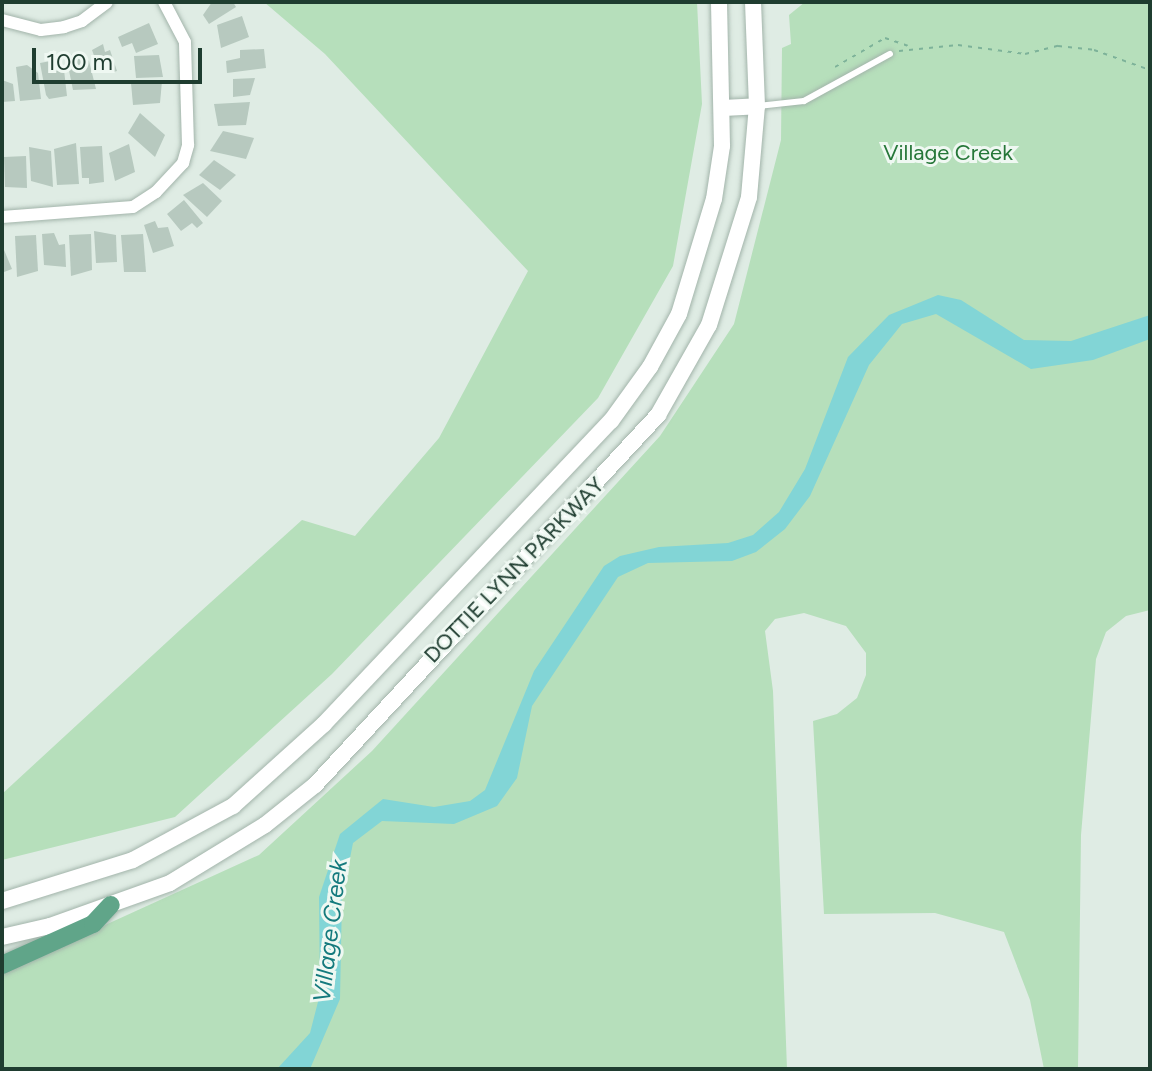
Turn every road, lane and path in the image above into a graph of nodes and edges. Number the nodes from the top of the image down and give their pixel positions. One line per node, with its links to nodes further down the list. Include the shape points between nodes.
1 (107, 2): 5 (street, via 64,27 41,30)
2 (164, 2): 12 (street, via 185,42 188,145 183,163 133,207)
3 (719, 2): 11 (main road, DOTTIE LYNN PARKWAY)
4 (753, 2): 10 (main road, DOTTIE LYNN PARKWAY)
5 (2, 20)
6 (911, 46): 7 (path); 8 (path, via 885,38); 9 (path, via 1025,54 1077,48)
7 (890, 54): 10 (lane, via 804,101)
8 (835, 67)
9 (1150, 70)
10 (757, 106): 11 (main road); 14 (main road, DOTTIE LYNN PARKWAY, via 749,197 727,275 709,325 658,415 315,785 229,849 170,883)
11 (723, 108): 13 (main road, DOTTIE LYNN PARKWAY, via 714,199 679,314 619,410 555,483 324,724 233,806 133,860)
12 (2, 217)
13 (2, 901)
14 (111, 905): 15 (main road, DOTTIE LYNN PARKWAY); 16 (main road, via 93,924)
15 (2, 937)
16 (2, 965)

